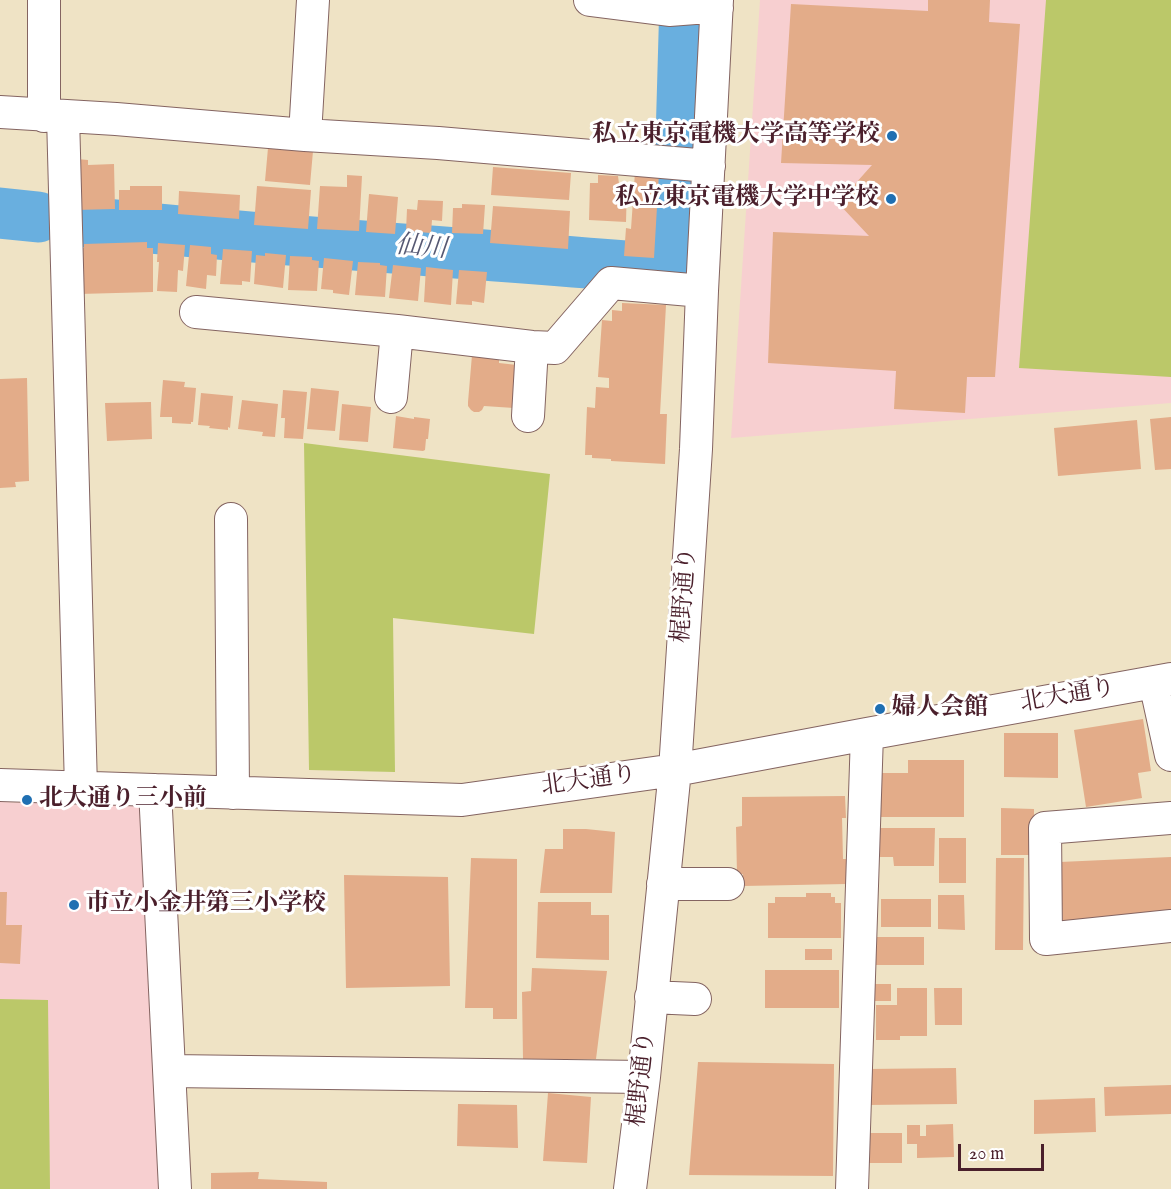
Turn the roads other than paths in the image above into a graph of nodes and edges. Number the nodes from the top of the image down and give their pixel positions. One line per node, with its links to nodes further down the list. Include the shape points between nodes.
1 (44, 0): 6 (street)
2 (313, 0): 7 (street)
3 (590, 0): 4 (street)
4 (700, 6): 8 (street, 梶野通り)
5 (0, 112): 6 (street)
6 (53, 116): 7 (street); 21 (street)
7 (305, 135): 8 (street)
8 (709, 166): 9 (street, 梶野通り)
9 (702, 291): 12 (street, via 611,284 555,348); 19 (street, 梶野通り)
10 (196, 312): 11 (street)
11 (397, 331): 12 (street); 13 (street)
12 (532, 347): 14 (street)
13 (391, 398)
14 (528, 416)
15 (231, 519): 23 (street)
16 (1163, 680): 17 (street, 北大通り); 18 (street)
17 (867, 734): 19 (street, 北大通り); 34 (street)
18 (1171, 755)
19 (675, 770): 23 (street, 北大通り, via 462,800); 25 (street, 梶野通り)
20 (0, 786): 21 (street, 北大通り)
21 (81, 788): 22 (street, 北大通り)
22 (155, 790): 23 (street, 北大通り); 30 (street)
23 (233, 793)
24 (1171, 818): 27 (street, via 1045,828 1046,939)
25 (663, 884): 26 (street); 28 (street, 梶野通り)
26 (728, 884)
27 (1171, 927)
28 (651, 997): 29 (street); 31 (street, 梶野通り)
29 (695, 999)
30 (170, 1071): 31 (street); 32 (street)
31 (644, 1077): 33 (street, 梶野通り)
32 (175, 1189)
33 (630, 1189)
34 (852, 1189)

